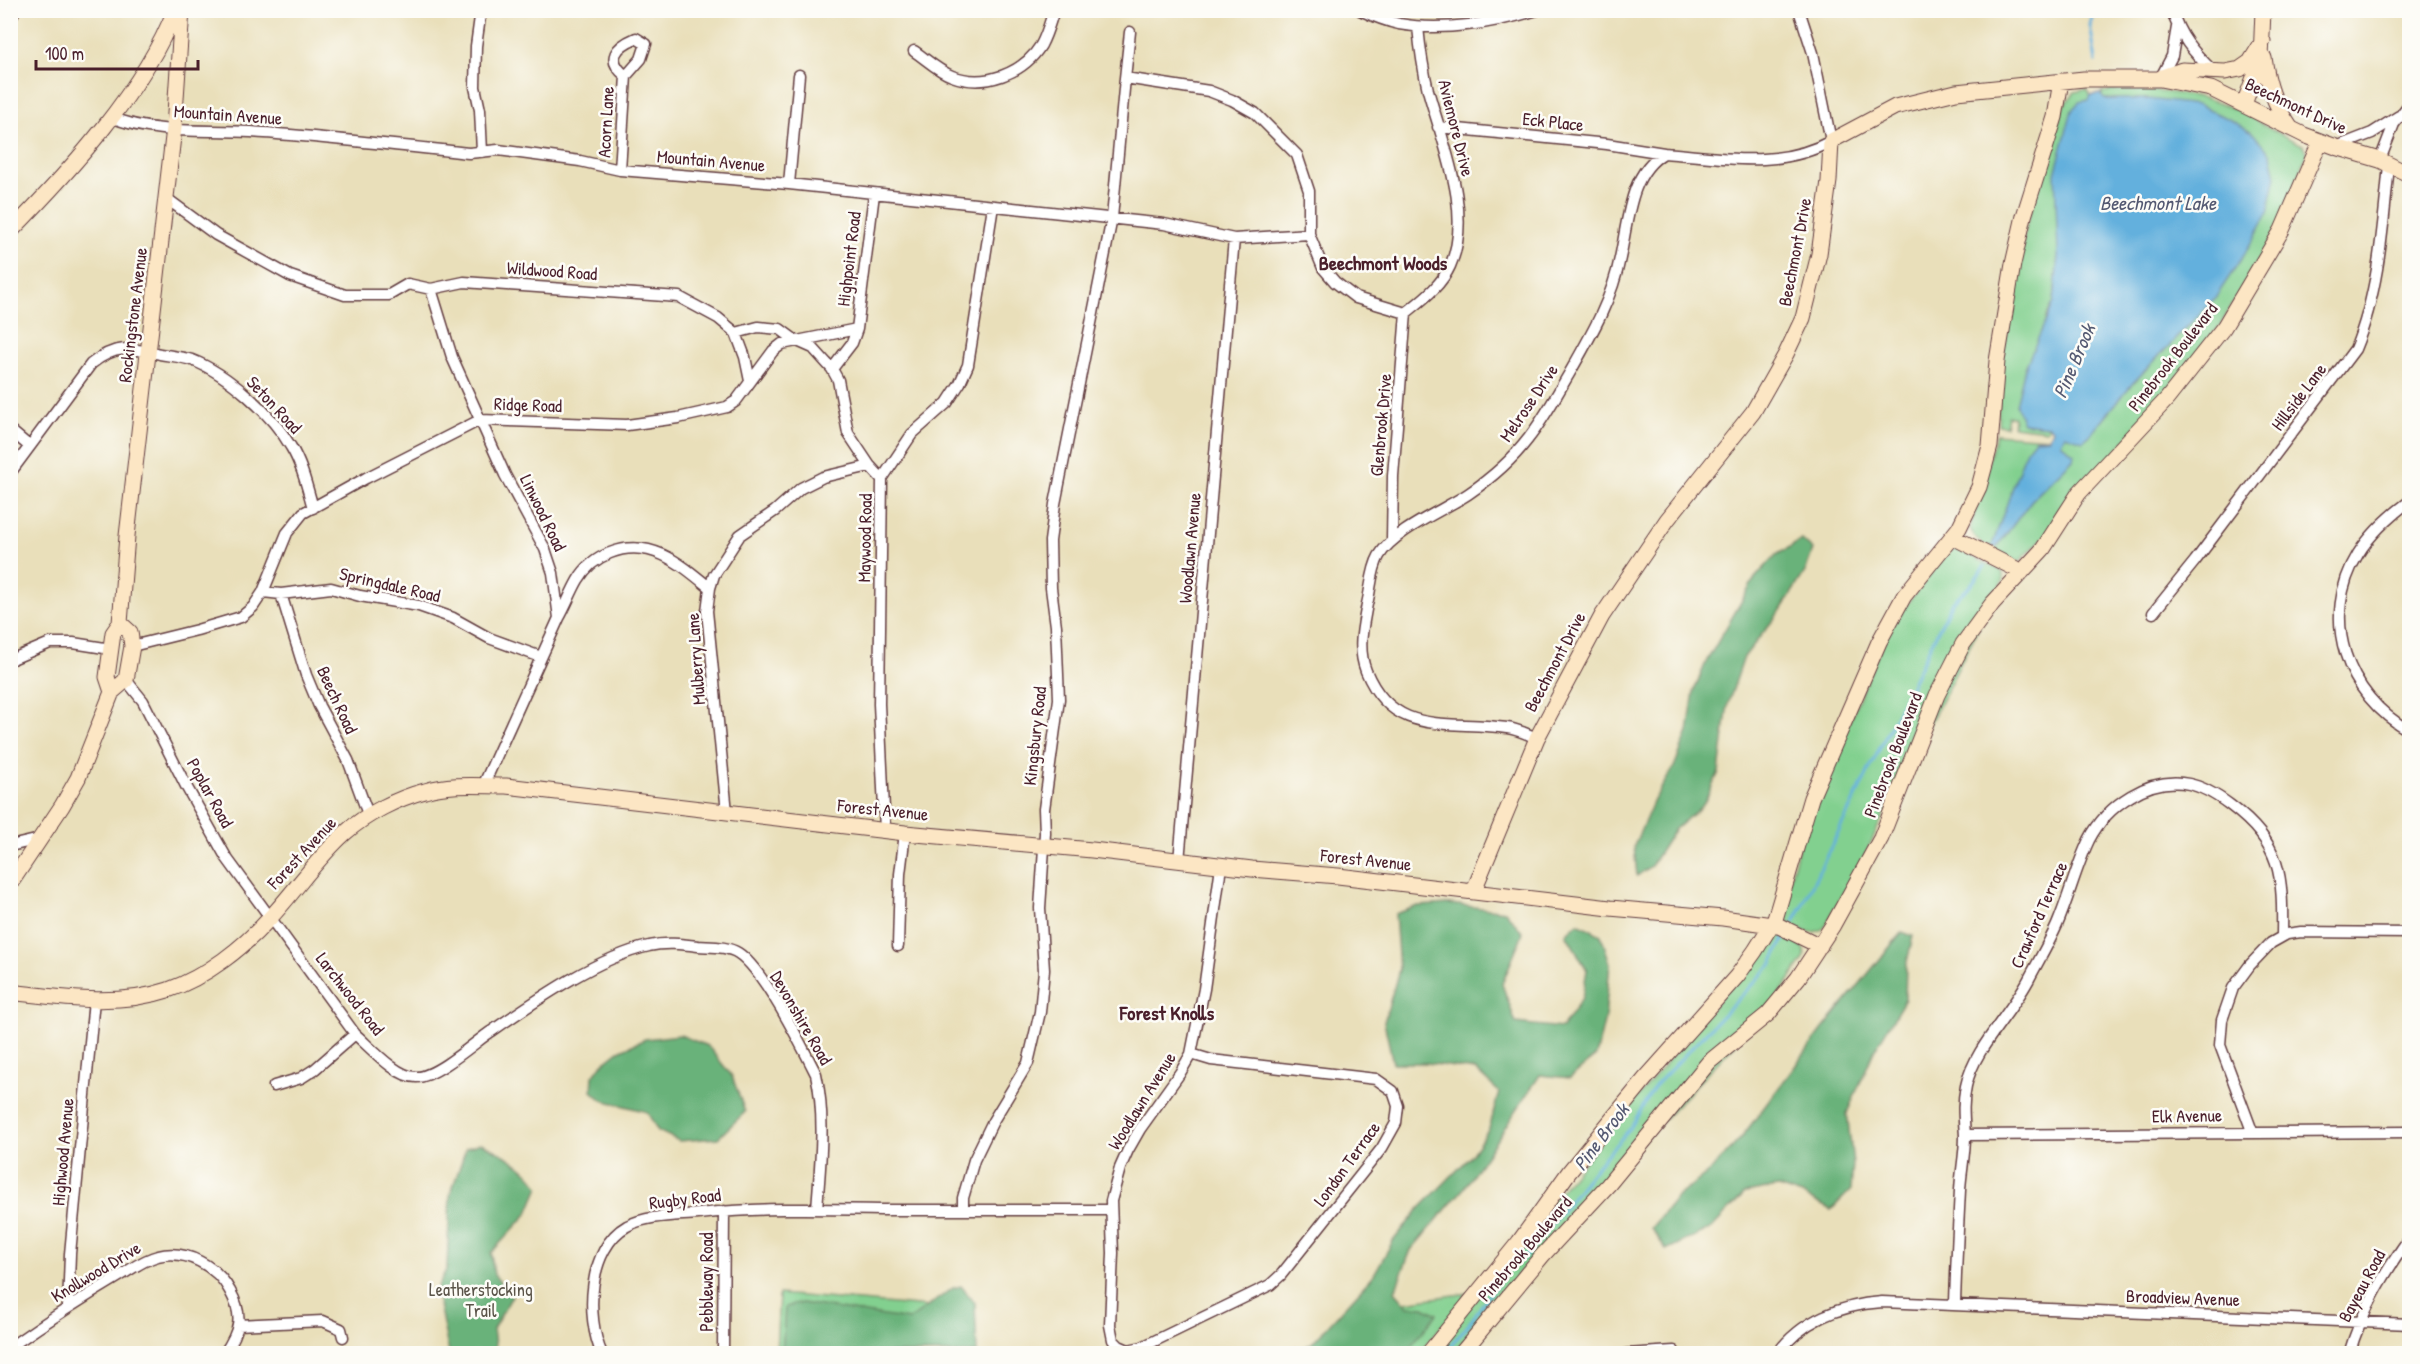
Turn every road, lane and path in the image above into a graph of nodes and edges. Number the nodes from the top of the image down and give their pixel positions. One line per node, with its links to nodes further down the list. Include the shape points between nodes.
1 (15, 10): 11 (street)
2 (175, 10): 26 (street, via 165,34)
3 (182, 10): 28 (street, Rockingstone Avenue)
4 (481, 10): 33 (street, via 475,87)
5 (1054, 10): 16 (street, via 1040,47 1001,77 962,79 945,73)
6 (1360, 10): 13 (street)
7 (1537, 10): 13 (street, via 1483,22)
8 (1799, 10): 30 (street)
9 (2172, 10): 12 (street)
10 (2264, 10): 15 (street)
11 (10, 19)
12 (2177, 26): 17 (street, via 2194,53); 21 (street, via 2172,56)
13 (1418, 27): 27 (street, Aviemore Drive)
14 (1130, 32): 20 (street)
15 (2263, 44): 17 (street, via 2243,67); 23 (street, via 2257,74); 29 (street, via 2269,90)
16 (914, 51)
17 (2213, 71): 21 (street, via 2182,70)
18 (798, 75): 38 (street)
19 (626, 76): 36 (street, Acorn Lane)
20 (1125, 78): 42 (street); 44 (street, via 1209,91 1255,113 1298,155 1309,191)
21 (2160, 79): 22 (street, Beechmont Drive); 23 (street, Beechmont Drive, via 2201,86)
22 (2061, 81): 30 (street, Beechmont Drive, via 1972,90 1912,102 1874,116); 62 (street, Pinebrook Boulevard, via 2055,117 2024,216 2012,272 1986,466)
23 (2244, 104): 29 (street, Beechmont Drive)
24 (2409, 104): 25 (street)
25 (2399, 116): 32 (street, via 2372,133); 35 (street, Hillside Lane, via 2390,131)
26 (111, 117): 28 (street, Mountain Avenue, via 122,122); 43 (street)
27 (1438, 127): 34 (street, Eck Place); 47 (street, Aviemore Drive, via 1450,162 1458,221 1456,245 1442,280)
28 (174, 128): 33 (street, Mountain Avenue); 40 (street, Rockingstone Avenue)
29 (2291, 128): 31 (street, Beechmont Drive)
30 (1831, 141): 34 (street, via 1815,149 1746,161); 78 (street, Beechmont Drive, via 1816,267 1803,318 1779,367 1753,412 1629,573)
31 (2320, 142): 32 (street, Beechmont Drive); 64 (street, Pinebrook Boulevard, via 2277,239 2223,327 2161,405 2079,493 2049,540)
32 (2336, 147): 35 (street, Beechmont Drive)
33 (482, 152): 36 (street, Mountain Avenue, via 498,150)
34 (1664, 153): 63 (street, Melrose Drive, via 1645,169 1634,192 1619,264 1594,330 1533,433 1514,456 1468,494)
35 (2385, 162): 37 (street, Beechmont Drive); 68 (street, Hillside Lane, via 2372,292 2366,323 2355,349)
36 (620, 170): 38 (street, Mountain Avenue)
37 (2409, 175)
38 (789, 184): 39 (street, Mountain Avenue)
39 (874, 194): 41 (street, Mountain Avenue); 48 (street, Highpoint Road)
40 (166, 198): 46 (street, Wildwood Road, via 216,235 316,286 345,295 367,296 389,294 408,284); 51 (street, Rockingstone Avenue)
41 (993, 206): 42 (street, Mountain Avenue); 59 (street, Maywood Road, via 968,365 947,403 912,435)
42 (1112, 218): 45 (street, Mountain Avenue); 86 (street, Kingsbury Road, via 1050,541 1059,699 1044,809)
43 (10, 232)
44 (1309, 234): 45 (street, Mountain Avenue); 47 (street, via 1323,267 1347,292)
45 (1234, 239): 87 (street, Woodlawn Avenue)
46 (431, 289): 49 (street, Wildwood Road, via 464,282 679,297 718,318); 54 (street, Linwood Road, via 452,357)
47 (1406, 313): 63 (street, Glenbrook Drive)
48 (857, 329): 50 (street, Highpoint Road); 52 (street, Highpoint Road, via 852,343)
49 (736, 333): 50 (street, via 758,327 780,329); 53 (street)
50 (795, 340): 52 (street, via 813,348); 53 (street, Ridge Road, via 773,351)
51 (148, 351): 56 (street, Seton Road, via 117,350 98,358); 61 (street, Seton Road, via 190,359 211,369 254,403 292,447); 70 (street, Rockingstone Avenue)
52 (832, 369): 57 (street, via 838,380 848,433)
53 (750, 381): 54 (street, Ridge Road, via 727,407 678,418 627,425)
54 (480, 420): 61 (street, Ridge Road); 69 (street, Linwood Road, via 545,549 553,573)
55 (10, 430): 56 (street)
56 (28, 446): 58 (street, Seton Road)
57 (870, 466): 59 (street); 65 (street, Mulberry Lane, via 824,477 801,488 740,535 724,557)
58 (10, 473)
59 (882, 479): 82 (street, Maywood Road, via 879,704)
60 (2409, 501): 77 (street, via 2390,516 2359,553 2344,586 2340,609 2341,638 2357,682 2373,705)
61 (313, 508): 66 (street, via 303,513 287,533)
62 (1953, 537): 64 (street); 92 (street, Pinebrook Boulevard, via 1908,590 1879,642 1810,798)
63 (1392, 541): 78 (street, Melrose Drive, via 1379,556 1371,580 1360,646 1366,669 1381,695 1395,709 1419,721 1505,727)
64 (2022, 572): 96 (street, Pinebrook Boulevard, via 1982,616 1950,666 1881,838)
65 (710, 588): 69 (street, via 657,551 621,549 592,563); 80 (street, Mulberry Lane, via 707,611)
66 (263, 592): 67 (street, Springdale Road); 71 (street, via 241,617)
67 (281, 594): 73 (street, Springdale Road, via 331,588 419,606); 81 (street, Beech Road, via 306,675 348,760)
68 (2153, 613)
69 (559, 618): 73 (street)
70 (120, 623): 71 (street, via 130,632); 72 (street, Rockingstone Avenue, via 113,633)
71 (132, 646): 75 (street)
72 (111, 649): 74 (street, via 50,643); 76 (street, Rockingstone Avenue, via 107,677)
73 (541, 657): 79 (street)
74 (10, 660)
75 (126, 680): 76 (street, Rockingstone Avenue); 91 (street, Poplar Road, via 143,702 226,857)
76 (112, 692): 84 (street, Rockingstone Avenue, via 78,778)
77 (2409, 731)
78 (1537, 738): 90 (street, Beechmont Drive)
79 (483, 786): 80 (street, Forest Avenue); 81 (street, Forest Avenue, via 425,790)
80 (727, 812): 82 (street, Forest Avenue)
81 (369, 817): 91 (street, Forest Avenue, via 346,831)
82 (885, 830): 83 (street, Forest Avenue)
83 (905, 832): 86 (street, Forest Avenue); 95 (street)
84 (40, 839): 85 (street); 89 (street, Rockingstone Avenue)
85 (10, 846)
86 (1044, 846): 87 (street, Forest Avenue); 107 (street, Kingsbury Road, via 1040,1012 1028,1063 974,1160)
87 (1179, 861): 88 (street, Forest Avenue)
88 (1221, 866): 90 (street, Forest Avenue); 100 (street, Woodlawn Avenue)
89 (10, 884)
90 (1474, 890): 92 (street, Forest Avenue)
91 (270, 918): 98 (street, Forest Avenue, via 227,957 192,981 147,996); 99 (street, Larchwood Road)
92 (1772, 924): 96 (street, Forest Avenue); 123 (street, Pinebrook Boulevard, via 1737,976 1617,1113)
93 (2409, 933): 94 (street, via 2301,932)
94 (2282, 936): 103 (street, via 2233,988 2222,1020 2220,1045); 105 (street, Crawford Terrace, via 2283,898 2276,859 2268,842 2238,811 2189,784 2164,783 2124,799 2106,815 2089,840 2057,926 2021,995 1970,1072 1962,1108)
95 (898, 946)
96 (1820, 946): 124 (street, Pinebrook Boulevard, via 1778,1004 1709,1062)
97 (10, 992): 98 (street, Forest Avenue)
98 (94, 1000): 112 (street, Highwood Avenue)
99 (355, 1034): 101 (street, Larchwood Road, via 405,1076); 102 (street, via 308,1074)
100 (1191, 1054): 108 (street, Woodlawn Avenue, via 1128,1150); 118 (street, London Terrace, via 1211,1060 1376,1079 1393,1090 1398,1106 1396,1123 1382,1148 1340,1202 1270,1285 1142,1347)
101 (415, 1077): 106 (street, Devonshire Road, via 438,1069 516,1014 627,952 666,943 726,948 751,964 816,1074 821,1141)
102 (274, 1086)
103 (2252, 1131): 104 (street, Elk Avenue); 105 (street, Elk Avenue)
104 (2409, 1132)
105 (1965, 1135): 111 (street, Crawford Terrace)
106 (817, 1209): 107 (street); 109 (street, Rugby Road)
107 (963, 1210): 108 (street)
108 (1111, 1210): 118 (street, Woodlawn Avenue, via 1110,1325 1113,1340)
109 (724, 1211): 121 (street, Rugby Road, via 650,1219 615,1234 600,1256 596,1272 593,1310); 122 (street, Pebbleway Road)
110 (2409, 1237): 113 (street, Bayeau Road)
111 (1955, 1304): 113 (street, Broadview Avenue); 126 (street, Broadview Avenue, via 1881,1302 1845,1308 1804,1327)
112 (68, 1307): 115 (street, Knollwood Drive, via 156,1256 176,1253 208,1266 225,1281 237,1304); 117 (street, Knollwood Drive)
113 (2360, 1322): 114 (street, Broadview Avenue); 127 (street, Bayeau Road)
114 (2409, 1324)
115 (238, 1325): 116 (street, via 323,1321 341,1329); 120 (street)
116 (344, 1336)
117 (10, 1347)
118 (1124, 1348)
119 (1674, 1351): 125 (street)
120 (224, 1353)
121 (602, 1353)
122 (723, 1353)
123 (1428, 1353)
124 (1461, 1353)
125 (1626, 1353)
126 (1777, 1353)
127 (2349, 1353)

